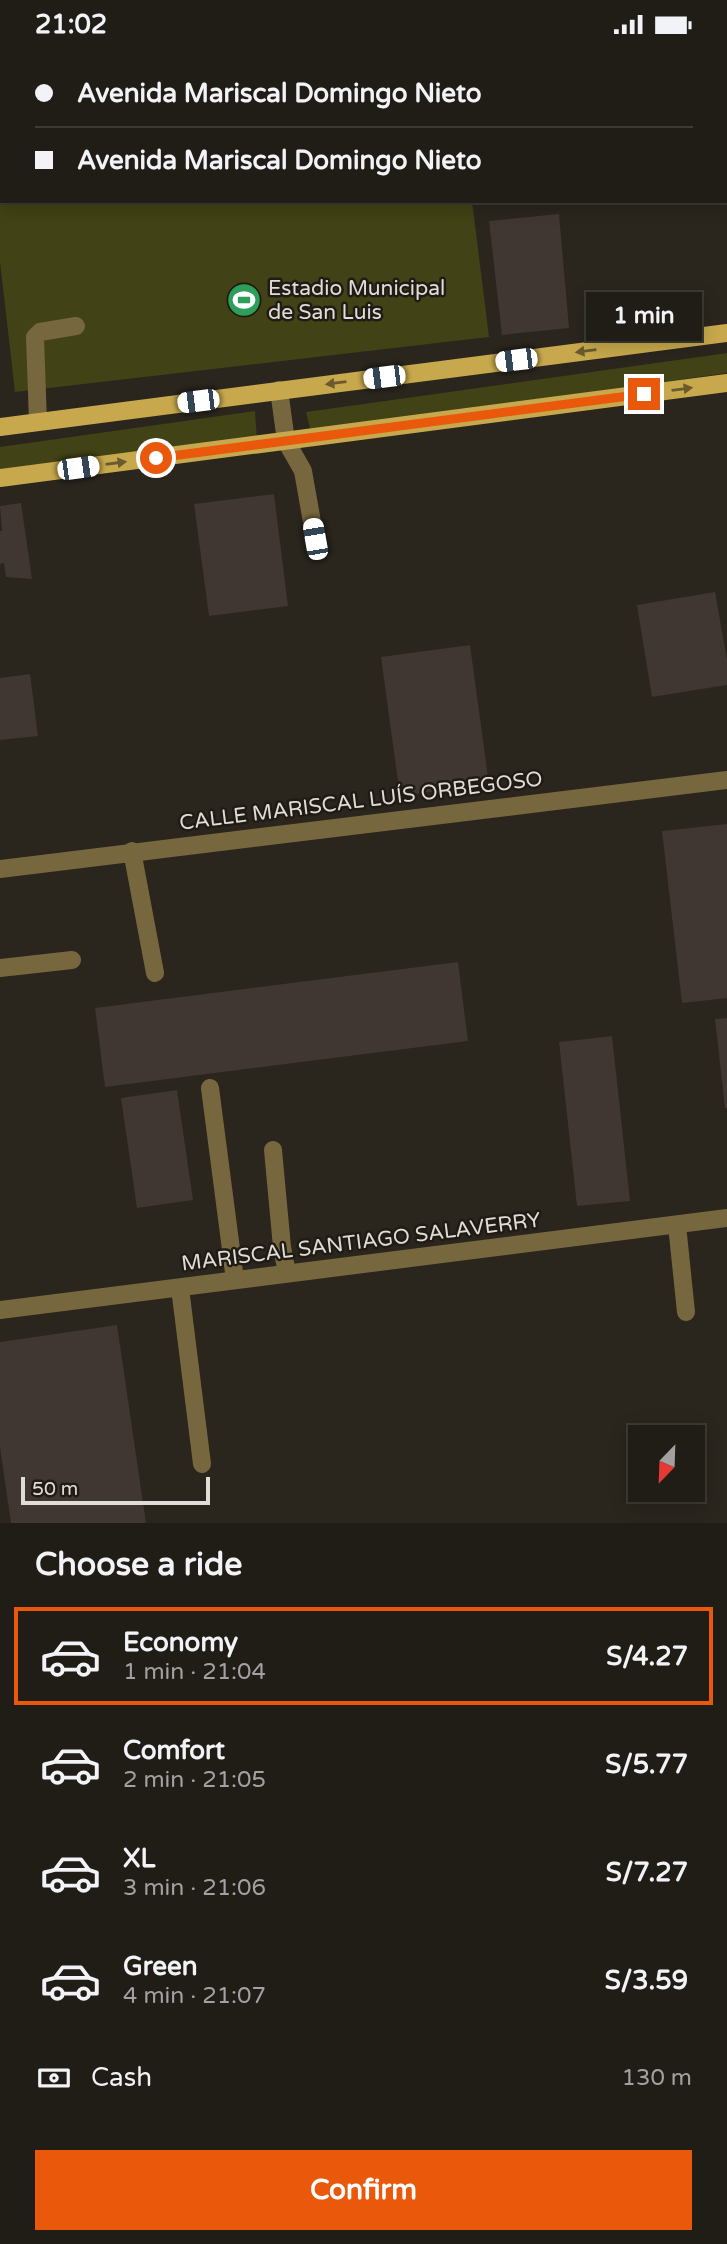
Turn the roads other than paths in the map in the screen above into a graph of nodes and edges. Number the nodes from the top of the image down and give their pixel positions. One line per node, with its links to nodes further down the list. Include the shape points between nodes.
1 (76, 326): 5 (street, via 40,331 35,337)
2 (727, 333): 4 (main road, one-way to 4)
3 (727, 383): 7 (main road, one-way to 3)
4 (279, 390): 5 (main road); 7 (street)
5 (37, 422): 6 (main road)
6 (0, 427)
7 (286, 440): 8 (main road, one-way to 7); 9 (street, via 303,471)
8 (0, 478)
9 (315, 539)
10 (727, 780): 11 (street, CALLE MARISCAL LUÍS ORBEGOSO)
11 (132, 851): 12 (street, CALLE MARISCAL LUÍS ORBEGOSO); 15 (street)
12 (0, 869)
13 (72, 960): 14 (street)
14 (0, 968)
15 (155, 973)
16 (210, 1088): 21 (street)
17 (273, 1150): 20 (street)
18 (727, 1218): 19 (street, MARISCAL SANTIAGO SALAVERRY)
19 (677, 1225): 20 (street, MARISCAL SANTIAGO SALAVERRY); 24 (street)
20 (287, 1273): 21 (street, MARISCAL SANTIAGO SALAVERRY)
21 (234, 1280): 22 (street, MARISCAL SANTIAGO SALAVERRY)
22 (180, 1288): 23 (street, MARISCAL SANTIAGO SALAVERRY); 25 (street)
23 (0, 1310)
24 (686, 1312)
25 (202, 1464)

